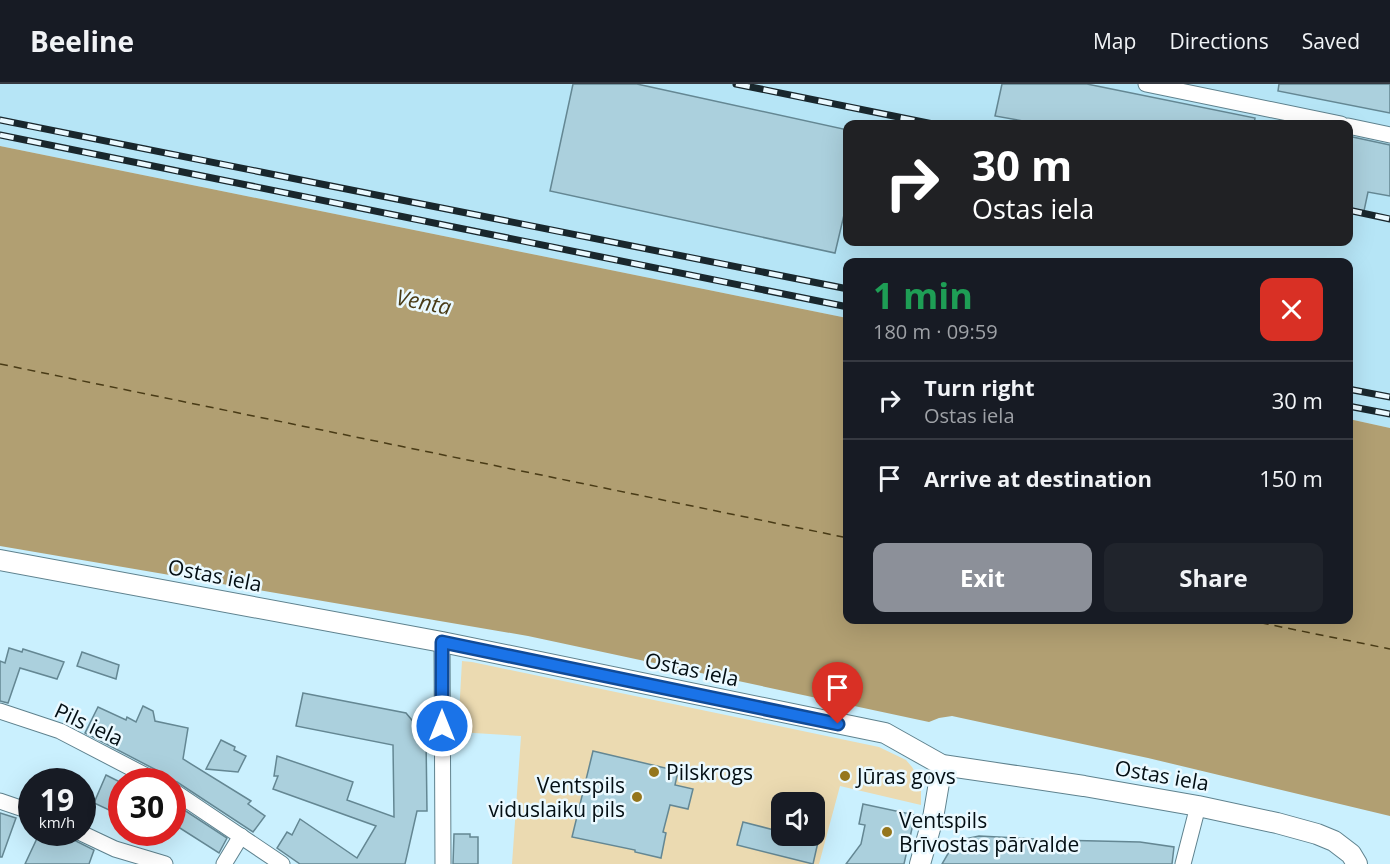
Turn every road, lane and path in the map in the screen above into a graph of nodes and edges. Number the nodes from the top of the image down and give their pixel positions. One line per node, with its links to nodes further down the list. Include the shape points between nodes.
1 (1146, 84): 2 (street)
2 (1322, 120)
3 (1353, 127): 4 (street)
4 (1390, 135)
5 (0, 560): 6 (street, Ostas iela)
6 (442, 642): 8 (street, Ostas iela, via 885,733); 19 (street)
7 (0, 711): 9 (street, Pils iela, via 60,730)
8 (942, 765): 12 (street, Ostas iela); 20 (street)
9 (132, 768)
10 (186, 799): 14 (street)
11 (0, 801): 13 (street)
12 (1198, 806): 21 (street); 22 (street, Ostas iela, via 1317,834 1342,846)
13 (18, 807)
14 (242, 836): 17 (street); 18 (street)
15 (96, 840): 16 (street)
16 (165, 864)
17 (224, 864)
18 (282, 864)
19 (443, 864)
20 (920, 864)
21 (1183, 864)
22 (1357, 864)

